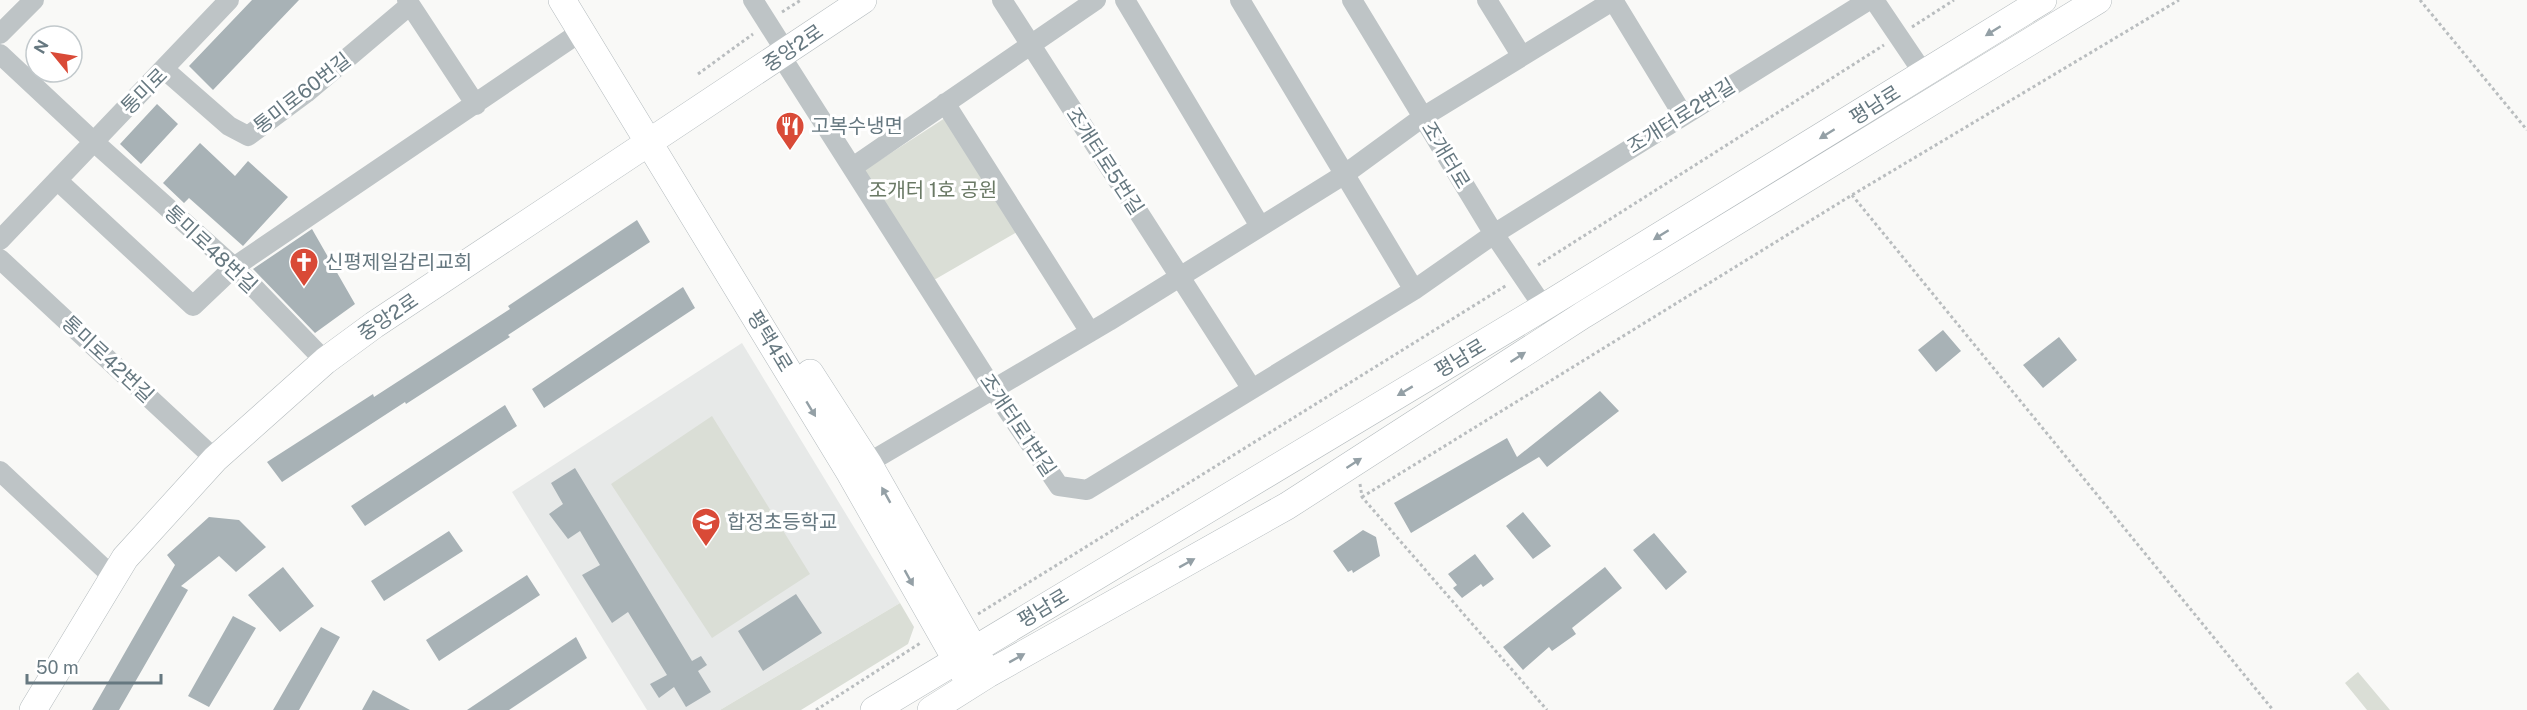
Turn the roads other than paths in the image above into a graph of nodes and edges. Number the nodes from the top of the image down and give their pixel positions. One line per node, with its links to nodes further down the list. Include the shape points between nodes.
1 (34, 0): 20 (street)
2 (230, 0): 25 (street, 통미로)
3 (562, 0): 19 (main road, 평택4로)
4 (581, 0): 31 (main road, 평택4로)
5 (753, 0): 23 (street, 조개터로1번길)
6 (864, 0): 23 (main road, 중앙2로)
7 (1002, 0): 21 (street, 조개터로5번길)
8 (1096, 0): 21 (street)
9 (1125, 0): 36 (street)
10 (1240, 0): 34 (street)
11 (1352, 0): 30 (street, 조개터로)
12 (1487, 0): 24 (street)
13 (1614, 0): 24 (street); 29 (street)
14 (1869, 0): 29 (street, 조개터로2번길)
15 (1874, 0): 26 (street)
16 (2043, 0): 26 (main road, 평남로, one-way to 26)
17 (2098, 0): 44 (main road, 평남로)
18 (408, 2): 25 (street, 통미로60번길, via 306,93 248,136 230,126); 28 (street, 통미로60번길)
19 (582, 31): 28 (street); 31 (main road, 평택4로)
20 (0, 34)
21 (1030, 45): 27 (street); 41 (street, 조개터로5번길)
22 (0, 54): 32 (street, 통미로48번길)
23 (783, 54): 31 (main road, 중앙2로); 33 (street, 조개터로1번길)
24 (1521, 55): 30 (street)
25 (165, 70): 32 (street, 통미로)
26 (1924, 74): 43 (main road, 평남로, one-way to 43)
27 (945, 104): 33 (street); 45 (street)
28 (476, 105): 40 (street)
29 (1683, 115): 37 (street, 조개터로2번길)
30 (1423, 117): 34 (street); 37 (street, 조개터로)
31 (657, 138): 46 (main road, 중앙2로); 50 (main road, 평택4로); 53 (main road, 평택4로, one-way to 53, via 850,473)
32 (93, 141): 35 (street, 통미로); 40 (street, 통미로48번길)
33 (853, 167): 47 (street, 조개터로1번길)
34 (1345, 174): 36 (street); 42 (street)
35 (57, 180): 38 (street, 통미로); 40 (street, via 194,306)
36 (1260, 226): 41 (street)
37 (1494, 234): 42 (street, 조개터로1번길); 43 (street, 조개터로)
38 (0, 240)
39 (0, 259): 49 (street, 통미로42번길)
40 (234, 267): 46 (street, 통미로48번길)
41 (1180, 276): 45 (street); 48 (street, 조개터로5번길)
42 (1414, 290): 48 (street, 조개터로1번길)
43 (1544, 307): 44 (street, 조개터로); 54 (main road, 평남로, one-way to 54)
44 (1559, 330): 55 (main road, 평남로, one-way to 44, via 1287,506)
45 (1089, 332): 47 (street)
46 (325, 361): 49 (main road, 중앙2로)
47 (993, 389): 48 (street, 조개터로1번길, via 1059,486 1087,490); 50 (street)
48 (1252, 389)
49 (215, 459): 52 (main road, 중앙2로, via 125,558)
50 (868, 462): 53 (main road, 평택4로, one-way to 50)
51 (0, 471): 52 (street)
52 (113, 577): 56 (main road, 중앙2로)
53 (949, 629): 54 (main road, 평택4로)
54 (964, 656): 55 (main road, 평택4로); 57 (main road, 평남로)
55 (980, 679): 58 (main road, 평남로)
56 (33, 710)
57 (873, 710)
58 (931, 710)

